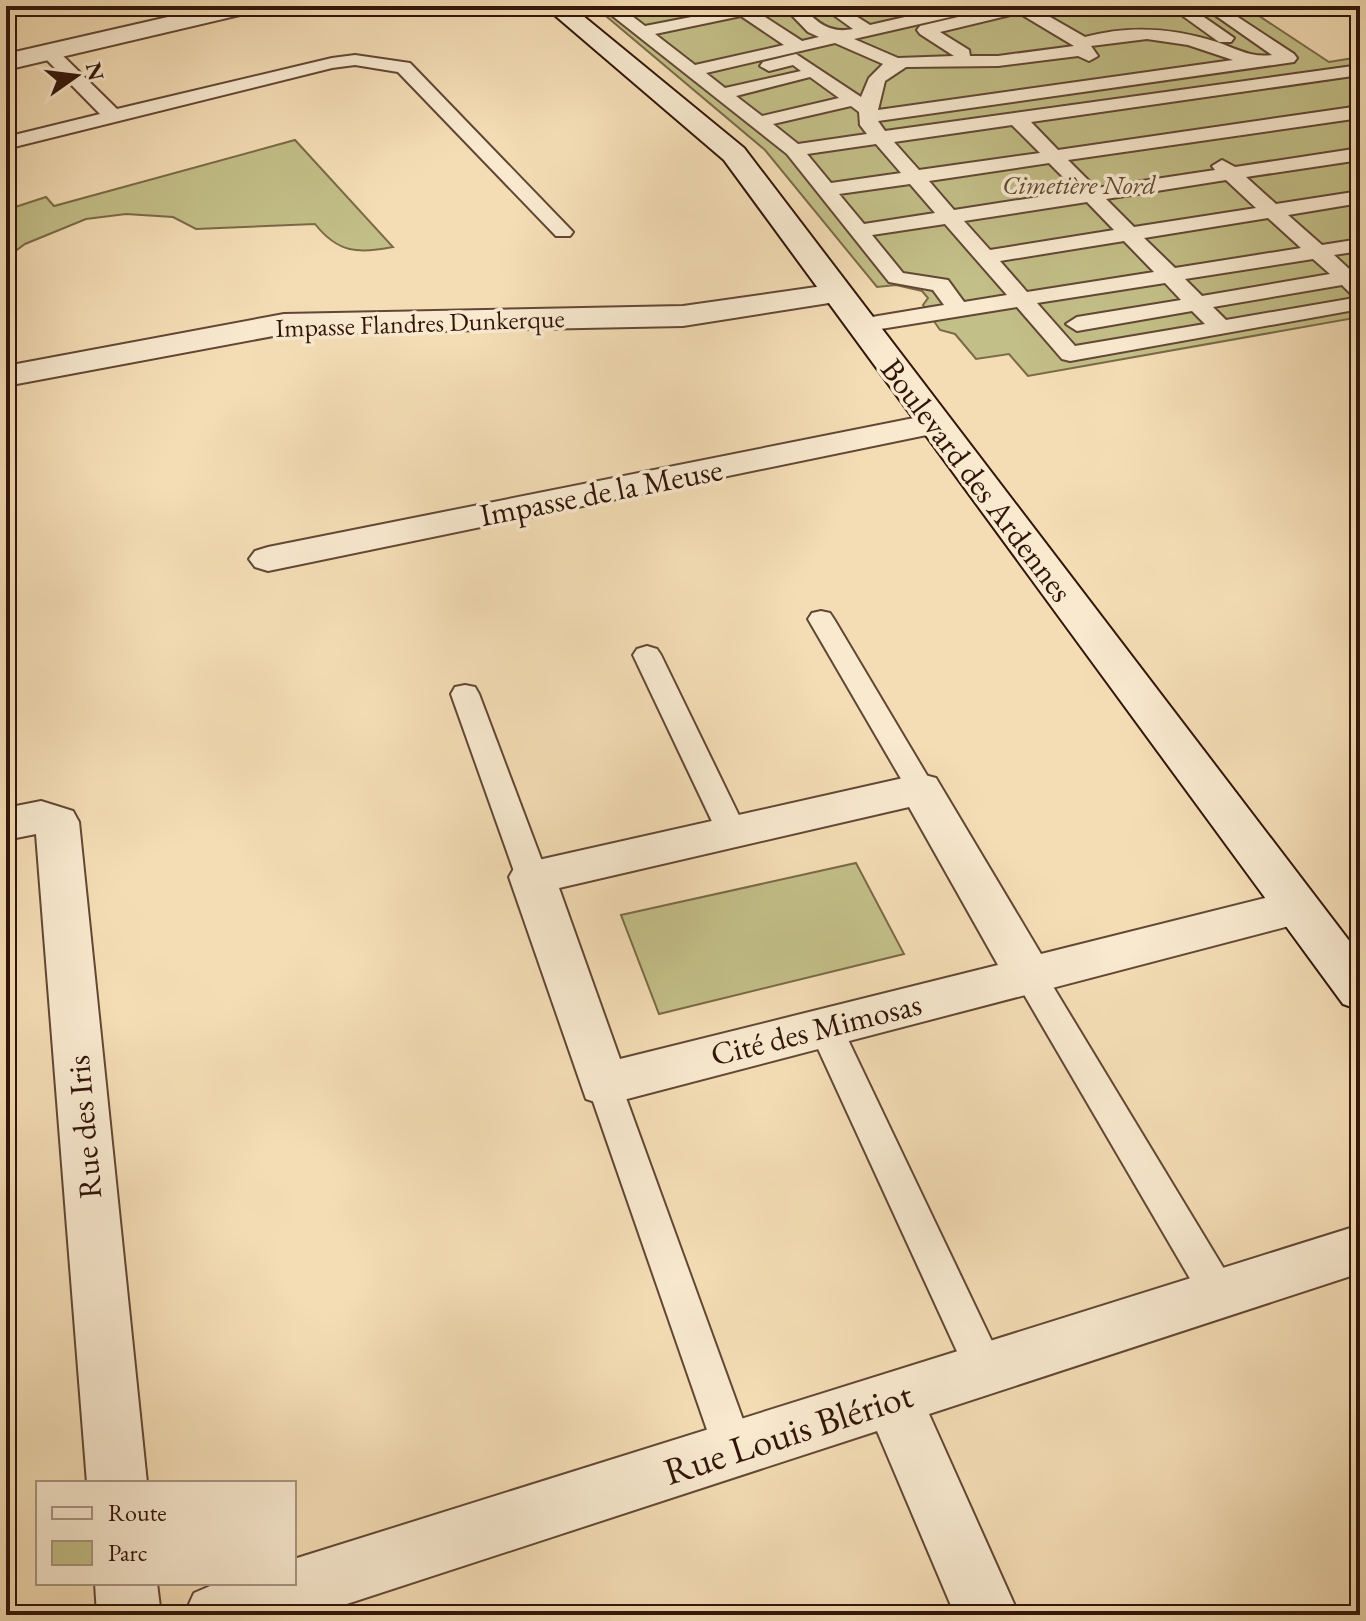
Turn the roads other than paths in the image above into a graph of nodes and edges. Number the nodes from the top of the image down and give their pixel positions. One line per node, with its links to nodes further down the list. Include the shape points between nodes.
1 (248, 6): 22 (street)
2 (556, 6): 63 (street, Boulevard des Ardennes, via 734,154)
3 (641, 6): 12 (lane)
4 (705, 6): 12 (lane)
5 (791, 6): 18 (lane, via 814,28)
6 (831, 6): 13 (lane)
7 (901, 6): 13 (lane)
8 (975, 6): 16 (lane)
9 (1177, 6): 25 (lane)
10 (1210, 6): 25 (lane, via 1288,58)
11 (1030, 9): 15 (lane); 24 (lane, via 943,41)
12 (624, 18): 14 (lane, via 744,10); 19 (lane)
13 (847, 18): 16 (lane)
14 (762, 22): 17 (lane); 19 (lane)
15 (1060, 29): 21 (lane); 24 (lane)
16 (866, 30): 18 (lane)
17 (780, 34): 20 (lane); 23 (lane)
18 (836, 37): 20 (lane); 26 (lane)
19 (657, 44): 23 (lane)
20 (798, 46): 29 (lane)
21 (1082, 46): 24 (lane); 25 (lane, via 1119,27 1222,48); 30 (lane, via 1100,65)
22 (22, 57): 38 (lane)
23 (674, 57): 29 (lane)
24 (965, 58): 26 (lane)
25 (1256, 62): 30 (lane); 31 (lane)
26 (897, 64): 36 (lane, via 881,74)
27 (1360, 70): 31 (lane)
28 (816, 73): 29 (lane, via 796,59); 32 (lane); 33 (lane)
29 (698, 76): 33 (lane)
30 (1126, 80): 34 (lane); 36 (lane)
31 (1276, 82): 34 (lane); 39 (lane)
32 (835, 87): 35 (lane); 36 (lane)
33 (722, 94): 35 (lane)
34 (1148, 100): 40 (lane); 42 (lane)
35 (740, 108): 41 (lane)
36 (863, 109): 41 (lane); 43 (lane)
37 (1360, 112): 39 (lane)
38 (113, 116): 44 (lane); 56 (lane, via 332,63 355,60 404,67)
39 (1322, 118): 42 (lane); 45 (lane)
40 (1017, 119): 43 (lane); 47 (lane)
41 (759, 122): 46 (lane)
42 (1190, 137): 47 (lane); 48 (lane)
43 (880, 138): 46 (lane); 49 (lane)
44 (6, 143)
45 (1353, 144): 48 (lane)
46 (794, 150): 50 (lane)
47 (1054, 157): 49 (lane); 51 (lane)
48 (1231, 174): 51 (lane); 53 (lane)
49 (914, 177): 50 (lane); 54 (lane)
50 (826, 190): 55 (lane)
51 (1092, 196): 54 (lane); 57 (lane)
52 (1360, 197): 53 (lane)
53 (1272, 211): 57 (lane); 59 (lane)
54 (950, 217): 55 (lane); 60 (lane)
55 (857, 231): 67 (lane, via 896,278 940,285)
56 (563, 232)
57 (1130, 234): 60 (lane); 61 (lane)
58 (1360, 245): 59 (lane)
59 (1317, 252): 61 (lane); 62 (lane)
60 (985, 257): 64 (lane)
61 (1170, 275): 64 (lane); 66 (lane)
62 (1354, 284): 66 (lane)
63 (837, 293): 69 (street, Boulevard des Ardennes); 71 (street, Impasse Flandres Dunkerque, via 683,316 284,324)
64 (1022, 299): 67 (lane); 70 (lane, via 1070,354)
65 (1360, 303): 70 (lane)
66 (1197, 304): 68 (lane); 70 (lane)
67 (959, 310): 69 (lane)
68 (1077, 324)
69 (862, 325): 72 (street, Boulevard des Ardennes)
70 (1220, 327)
71 (6, 376)
72 (934, 424): 73 (street, Impasse de la Meuse); 81 (street, Boulevard des Ardennes)
73 (268, 559)
74 (821, 619): 77 (lane)
75 (647, 655): 79 (lane)
76 (465, 694): 80 (lane)
77 (921, 789): 79 (street); 82 (street)
78 (6, 824): 91 (street, Rue des Iris, via 41,817 57,822)
79 (732, 832): 80 (street)
80 (532, 877): 85 (street)
81 (1297, 907): 82 (street, Cité des Mimosas); 83 (street, Boulevard des Ardennes)
82 (1028, 974): 84 (street, Cité des Mimosas); 87 (lane)
83 (1360, 991)
84 (825, 1027): 85 (street, Cité des Mimosas); 88 (lane)
85 (604, 1084): 90 (lane)
86 (1360, 1249): 87 (street, Rue Louis Blériot)
87 (1219, 1294): 88 (street, Rue Louis Blériot)
88 (985, 1369): 89 (street, Rue Louis Blériot)
89 (893, 1399): 90 (street, Rue Louis Blériot); 95 (street)
90 (734, 1450): 93 (street, Rue Louis Blériot)
91 (117, 1481)
92 (126, 1585): 94 (street)
93 (247, 1611)
94 (129, 1615)
95 (987, 1615)

